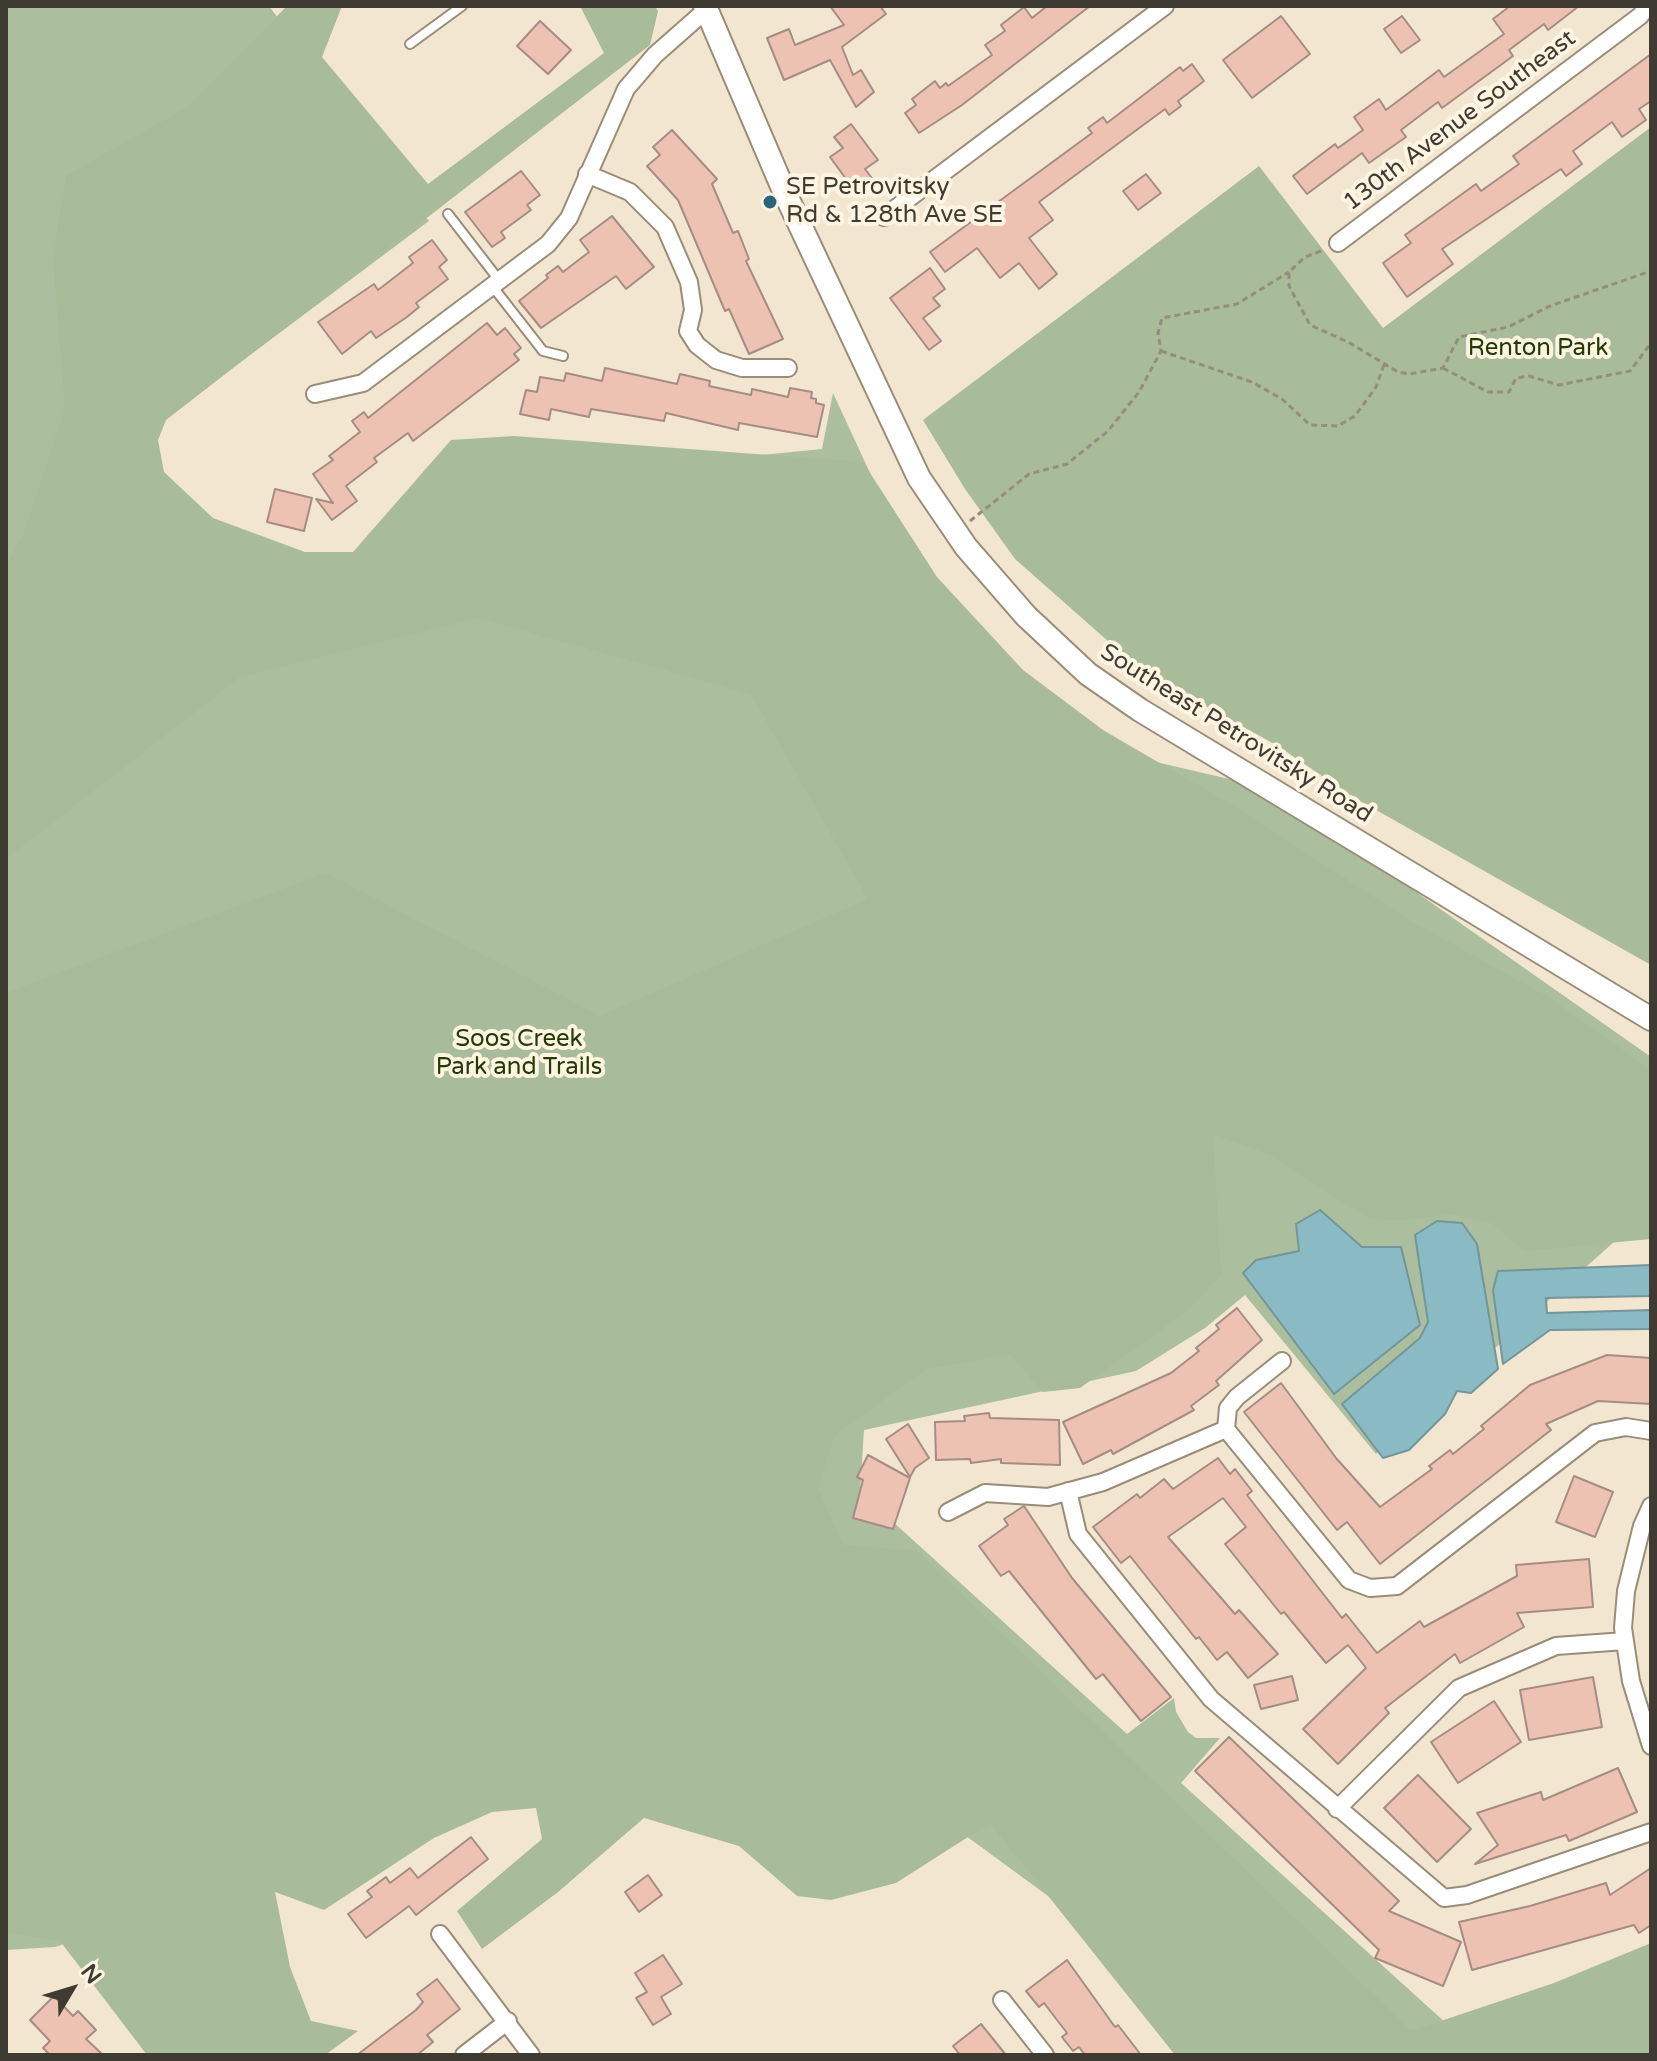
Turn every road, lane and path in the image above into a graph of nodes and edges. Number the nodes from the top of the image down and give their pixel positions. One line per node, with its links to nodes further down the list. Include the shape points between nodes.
1 (462, 6): 5 (lane)
2 (1165, 6): 8 (street)
3 (1648, 6): 9 (street, 130th Avenue Southeast)
4 (706, 8): 6 (street, via 626,89); 20 (main road, Southeast Petrovitsky Road, via 784,191 919,478)
5 (410, 44)
6 (587, 174): 12 (street, via 559,232); 17 (street, via 630,192 665,227 689,282 693,310 688,331 697,345 716,360 742,368)
7 (448, 214): 12 (lane)
8 (884, 217)
9 (1338, 243): 11 (path, via 1305,257)
10 (1651, 271): 18 (path, via 1550,306 1508,327 1459,337)
11 (1289, 272): 14 (path, via 1237,304 1162,318); 16 (path, via 1289,286 1310,325)
12 (496, 283): 15 (lane, via 543,351); 19 (street, via 363,383)
13 (1651, 343): 18 (path, via 1630,371 1559,385 1529,376 1516,378 1509,392 1488,392)
14 (1161, 351): 16 (path, via 1252,382 1282,399 1310,425 1338,426 1355,416); 20 (path, via 1123,414 1086,451 1067,464 1029,474)
15 (563, 356)
16 (1384, 365): 18 (path, via 1409,374)
17 (788, 368)
18 (1443, 368)
19 (315, 394)
20 (955, 532): 21 (main road, Southeast Petrovitsky Road, via 1026,616 1101,683)
21 (1651, 1019)
22 (1282, 1361): 23 (street, via 1237,1397 1228,1408)
23 (1226, 1429): 24 (street, via 1349,1580 1370,1588 1397,1586 1595,1433 1626,1427); 25 (street, via 1103,1482)
24 (1651, 1431)
25 (1068, 1491): 27 (street, via 1048,1497 985,1493); 30 (street, via 1078,1534 1211,1699)
26 (1651, 1506): 28 (street, via 1626,1591)
27 (948, 1512)
28 (1625, 1641): 29 (street); 30 (street, via 1556,1646 1459,1688)
29 (1651, 1746)
30 (1337, 1809): 31 (street, via 1444,1898 1467,1895)
31 (1651, 1832)
32 (440, 1934): 34 (street)
33 (1002, 2000): 37 (street)
34 (508, 2021): 35 (street); 36 (street)
35 (464, 2055)
36 (531, 2055)
37 (1045, 2055)

